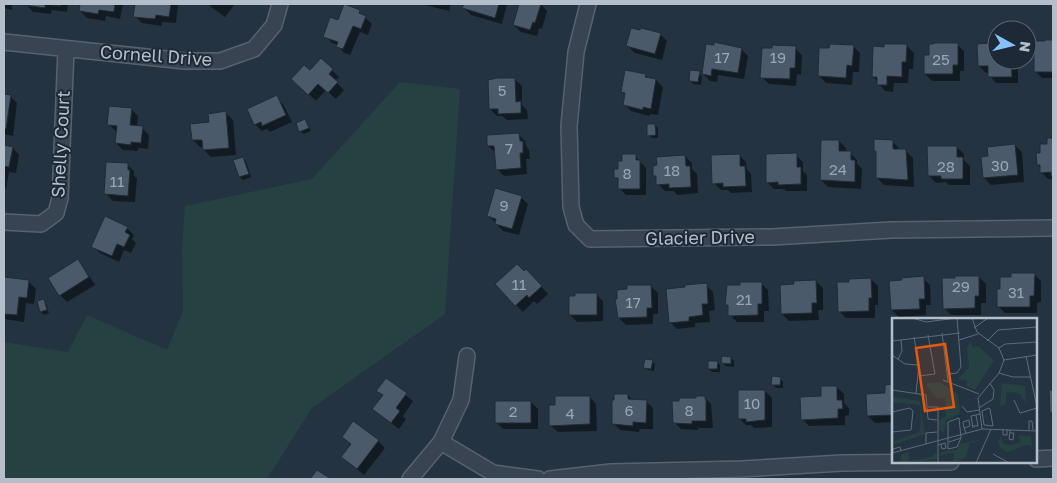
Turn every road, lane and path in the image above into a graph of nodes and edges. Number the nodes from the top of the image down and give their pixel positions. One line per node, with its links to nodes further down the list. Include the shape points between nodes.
1 (280, 4): 4 (street, Cornell Drive, via 274,25 254,49 220,61)
2 (588, 4): 6 (street, Glacier Drive, via 576,52 569,126 572,207 576,225 590,239)
3 (4, 42): 4 (street, Cornell Drive)
4 (66, 49): 5 (street, Shelly Court, via 60,198 56,213 41,224)
5 (4, 222)
6 (1053, 228)
7 (468, 356): 8 (street, via 461,400)
8 (441, 442): 12 (street); 13 (street, via 493,473)
9 (1053, 458): 10 (street)
10 (1037, 459)
11 (892, 463): 14 (street, via 631,471)
12 (410, 479)
13 (538, 479)
14 (550, 479)

